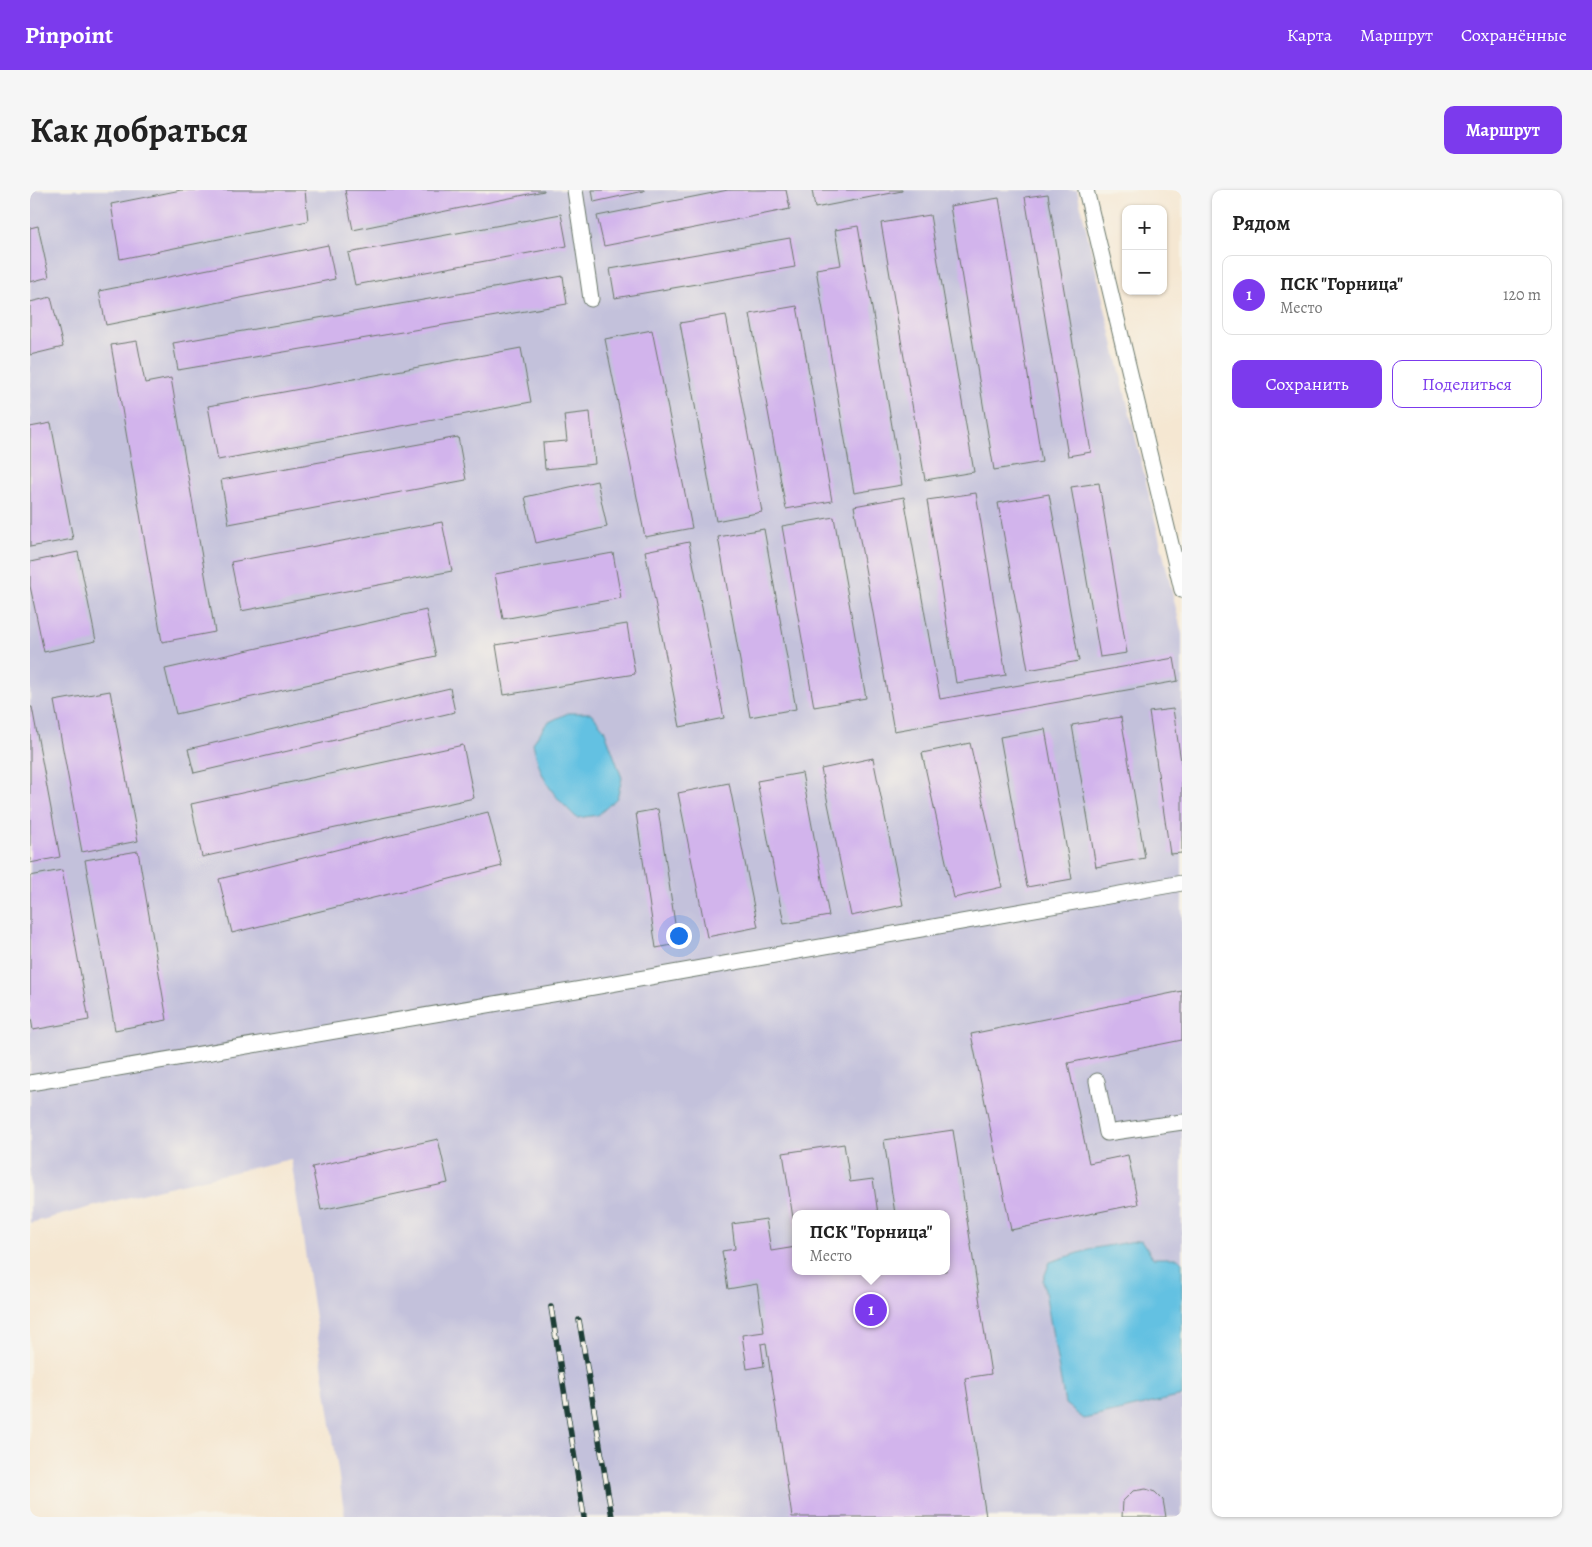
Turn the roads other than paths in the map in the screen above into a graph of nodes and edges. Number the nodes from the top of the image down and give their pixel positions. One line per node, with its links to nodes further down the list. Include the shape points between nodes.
1 (575, 190): 3 (lane)
2 (1086, 190): 4 (lane)
3 (591, 299)
4 (1182, 590)
5 (1182, 883): 7 (lane)
6 (1097, 1081): 8 (lane, via 1107,1133)
7 (30, 1083)
8 (1182, 1122)

